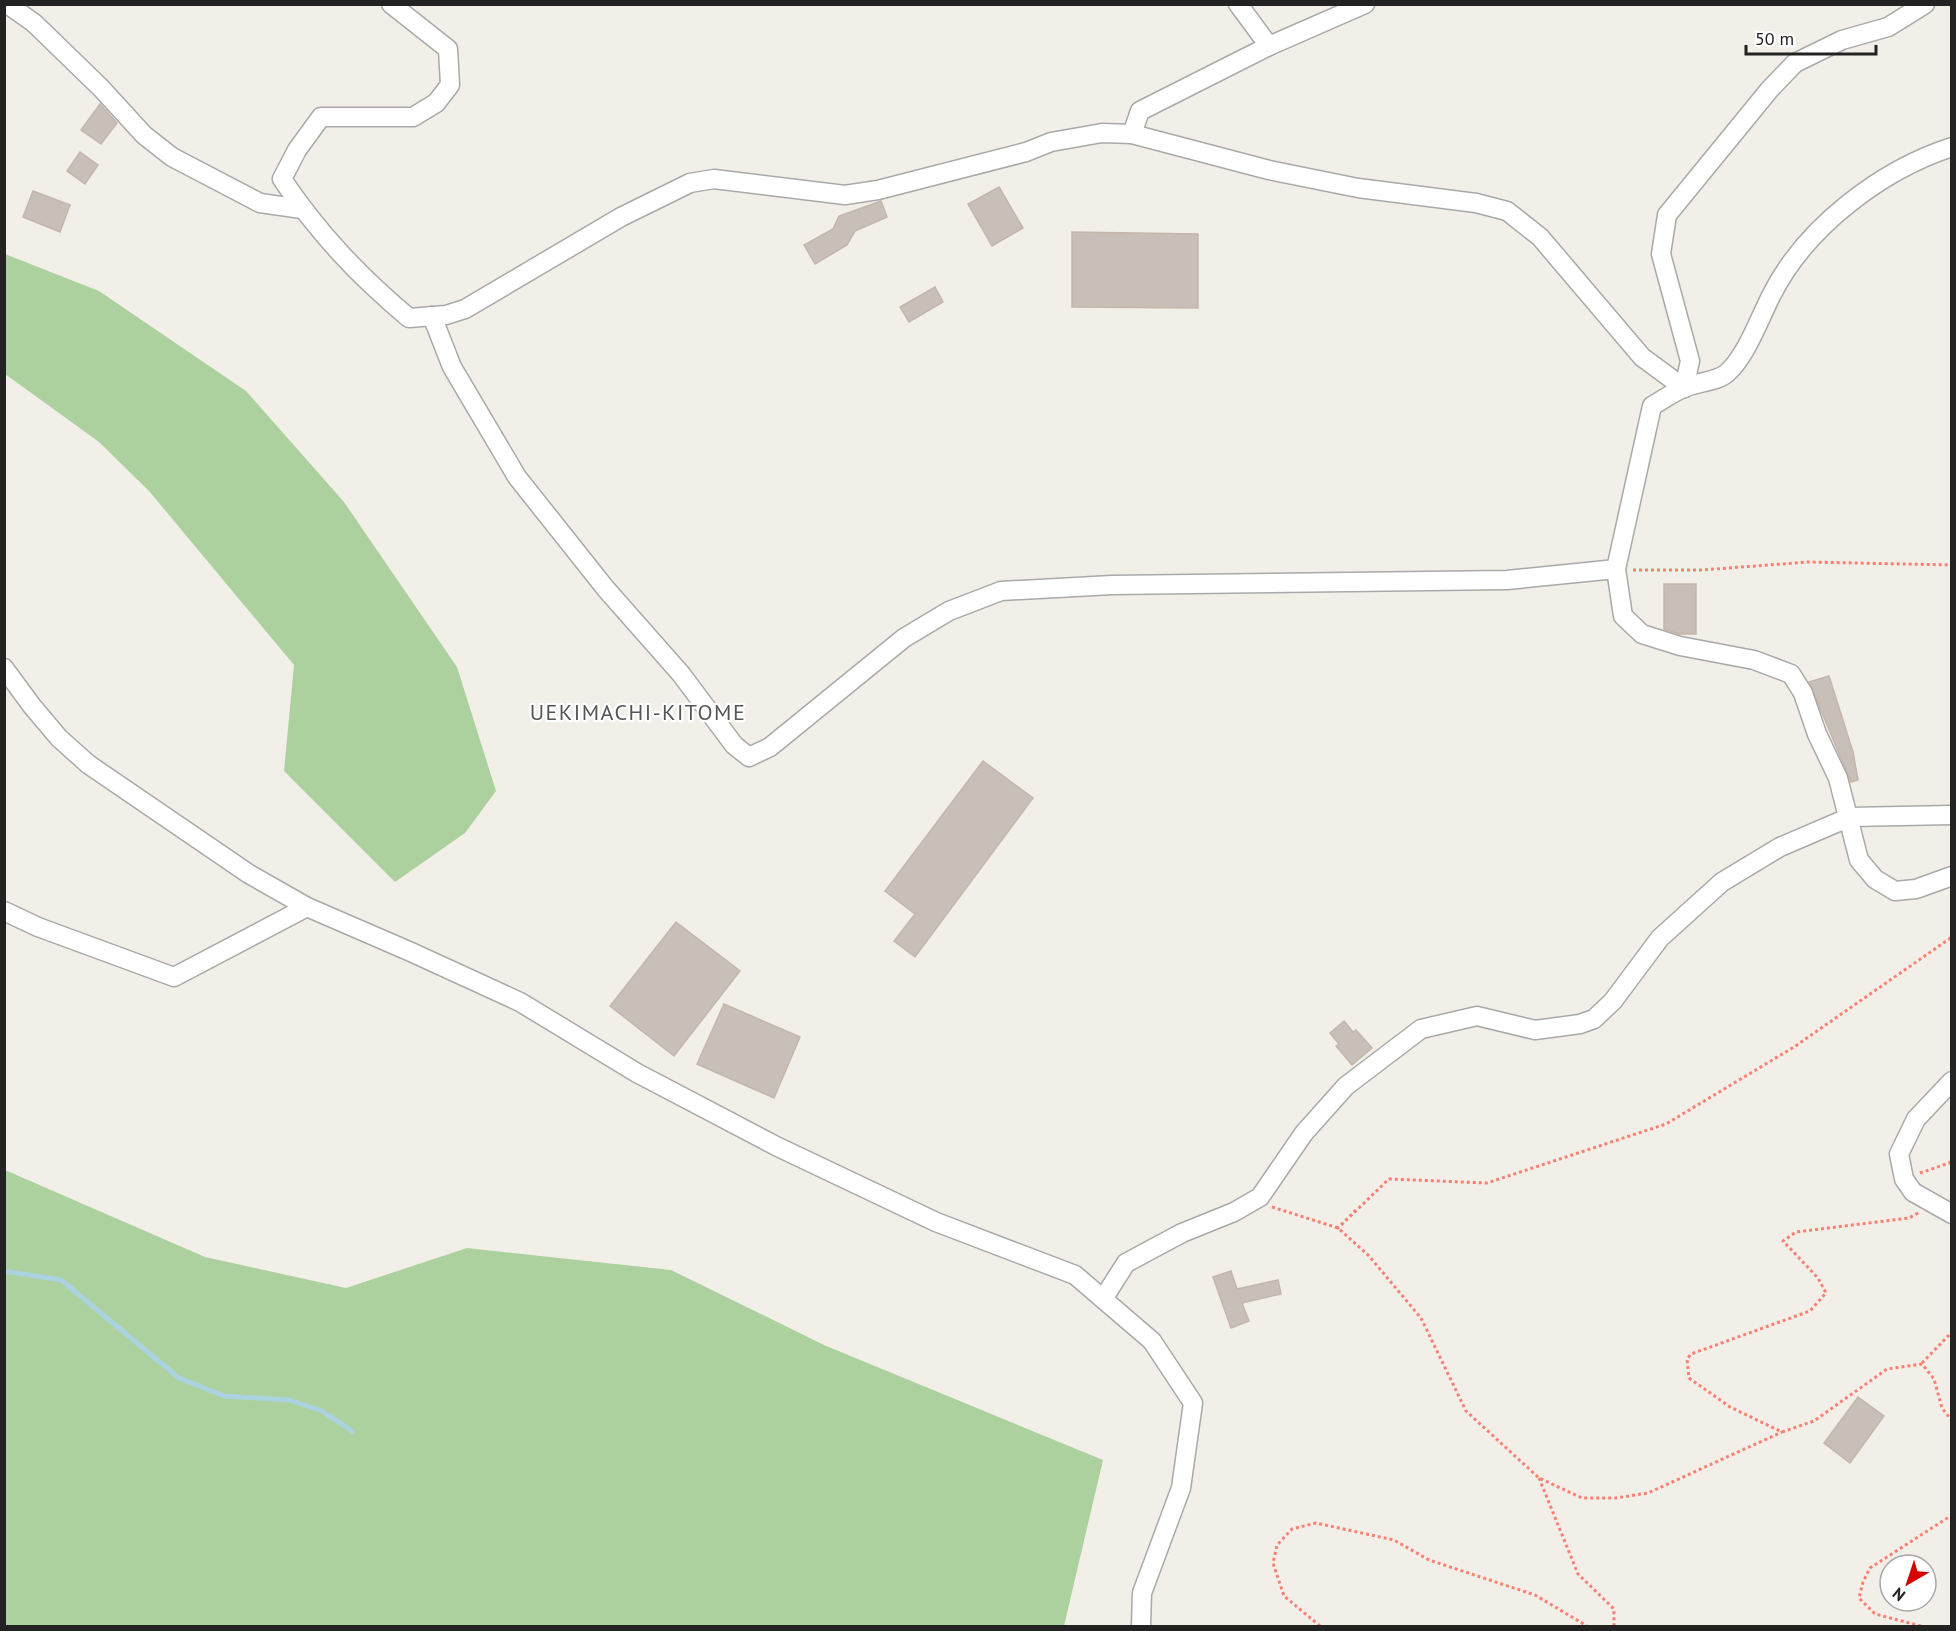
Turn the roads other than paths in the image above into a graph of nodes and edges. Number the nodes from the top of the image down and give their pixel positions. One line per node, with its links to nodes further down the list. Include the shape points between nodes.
1 (7, 4): 9 (street, via 34,23 144,135 172,157 260,204)
2 (391, 4): 9 (street, via 448,49 450,85 436,103 413,117 321,117 282,179)
3 (1238, 4): 6 (street)
4 (1365, 4): 6 (street)
5 (1925, 4): 11 (street, via 1888,27 1842,40 1795,63 1667,215 1661,254 1690,361)
6 (1269, 46): 7 (street, via 1140,111)
7 (1132, 134): 10 (street, via 1102,133 1051,142 890,188 845,195 714,179 690,183 621,217 465,309); 11 (street, via 1269,170 1507,211 1540,237 1641,357)
8 (1952, 147): 11 (street, via 1926,155 1874,184 1839,212 1788,267 1753,335 1726,374)
9 (302, 209): 10 (street, via 361,277 409,318)
10 (432, 316): 12 (street, via 452,367 517,477 681,674 734,745 749,757 770,747 904,638 949,611 1001,591 1112,585 1507,580)
11 (1684, 388): 12 (street, via 1652,406)
12 (1616, 570): 15 (street, via 1623,616 1642,634 1680,646 1754,660 1791,674 1803,693)
13 (4, 668): 17 (street, via 52,730 88,765 249,874)
14 (1952, 815): 15 (street)
15 (1850, 817): 16 (street, via 1859,860 1875,879 1894,891); 21 (street, via 1779,847 1722,882 1660,938 1613,1001 1594,1019 1535,1030 1477,1016 1421,1029 1346,1086 1304,1133 1260,1197 1126,1263)
16 (1952, 876)
17 (307, 908): 18 (street, via 174,977); 21 (street, via 520,1002 637,1074 936,1222 1075,1275)
18 (4, 911)
19 (1952, 1080): 20 (street, via 1916,1119 1899,1154 1904,1179 1913,1192)
20 (1952, 1214)
21 (1103, 1299): 22 (street, via 1152,1341 1192,1403 1181,1488 1142,1593)
22 (1141, 1626)

